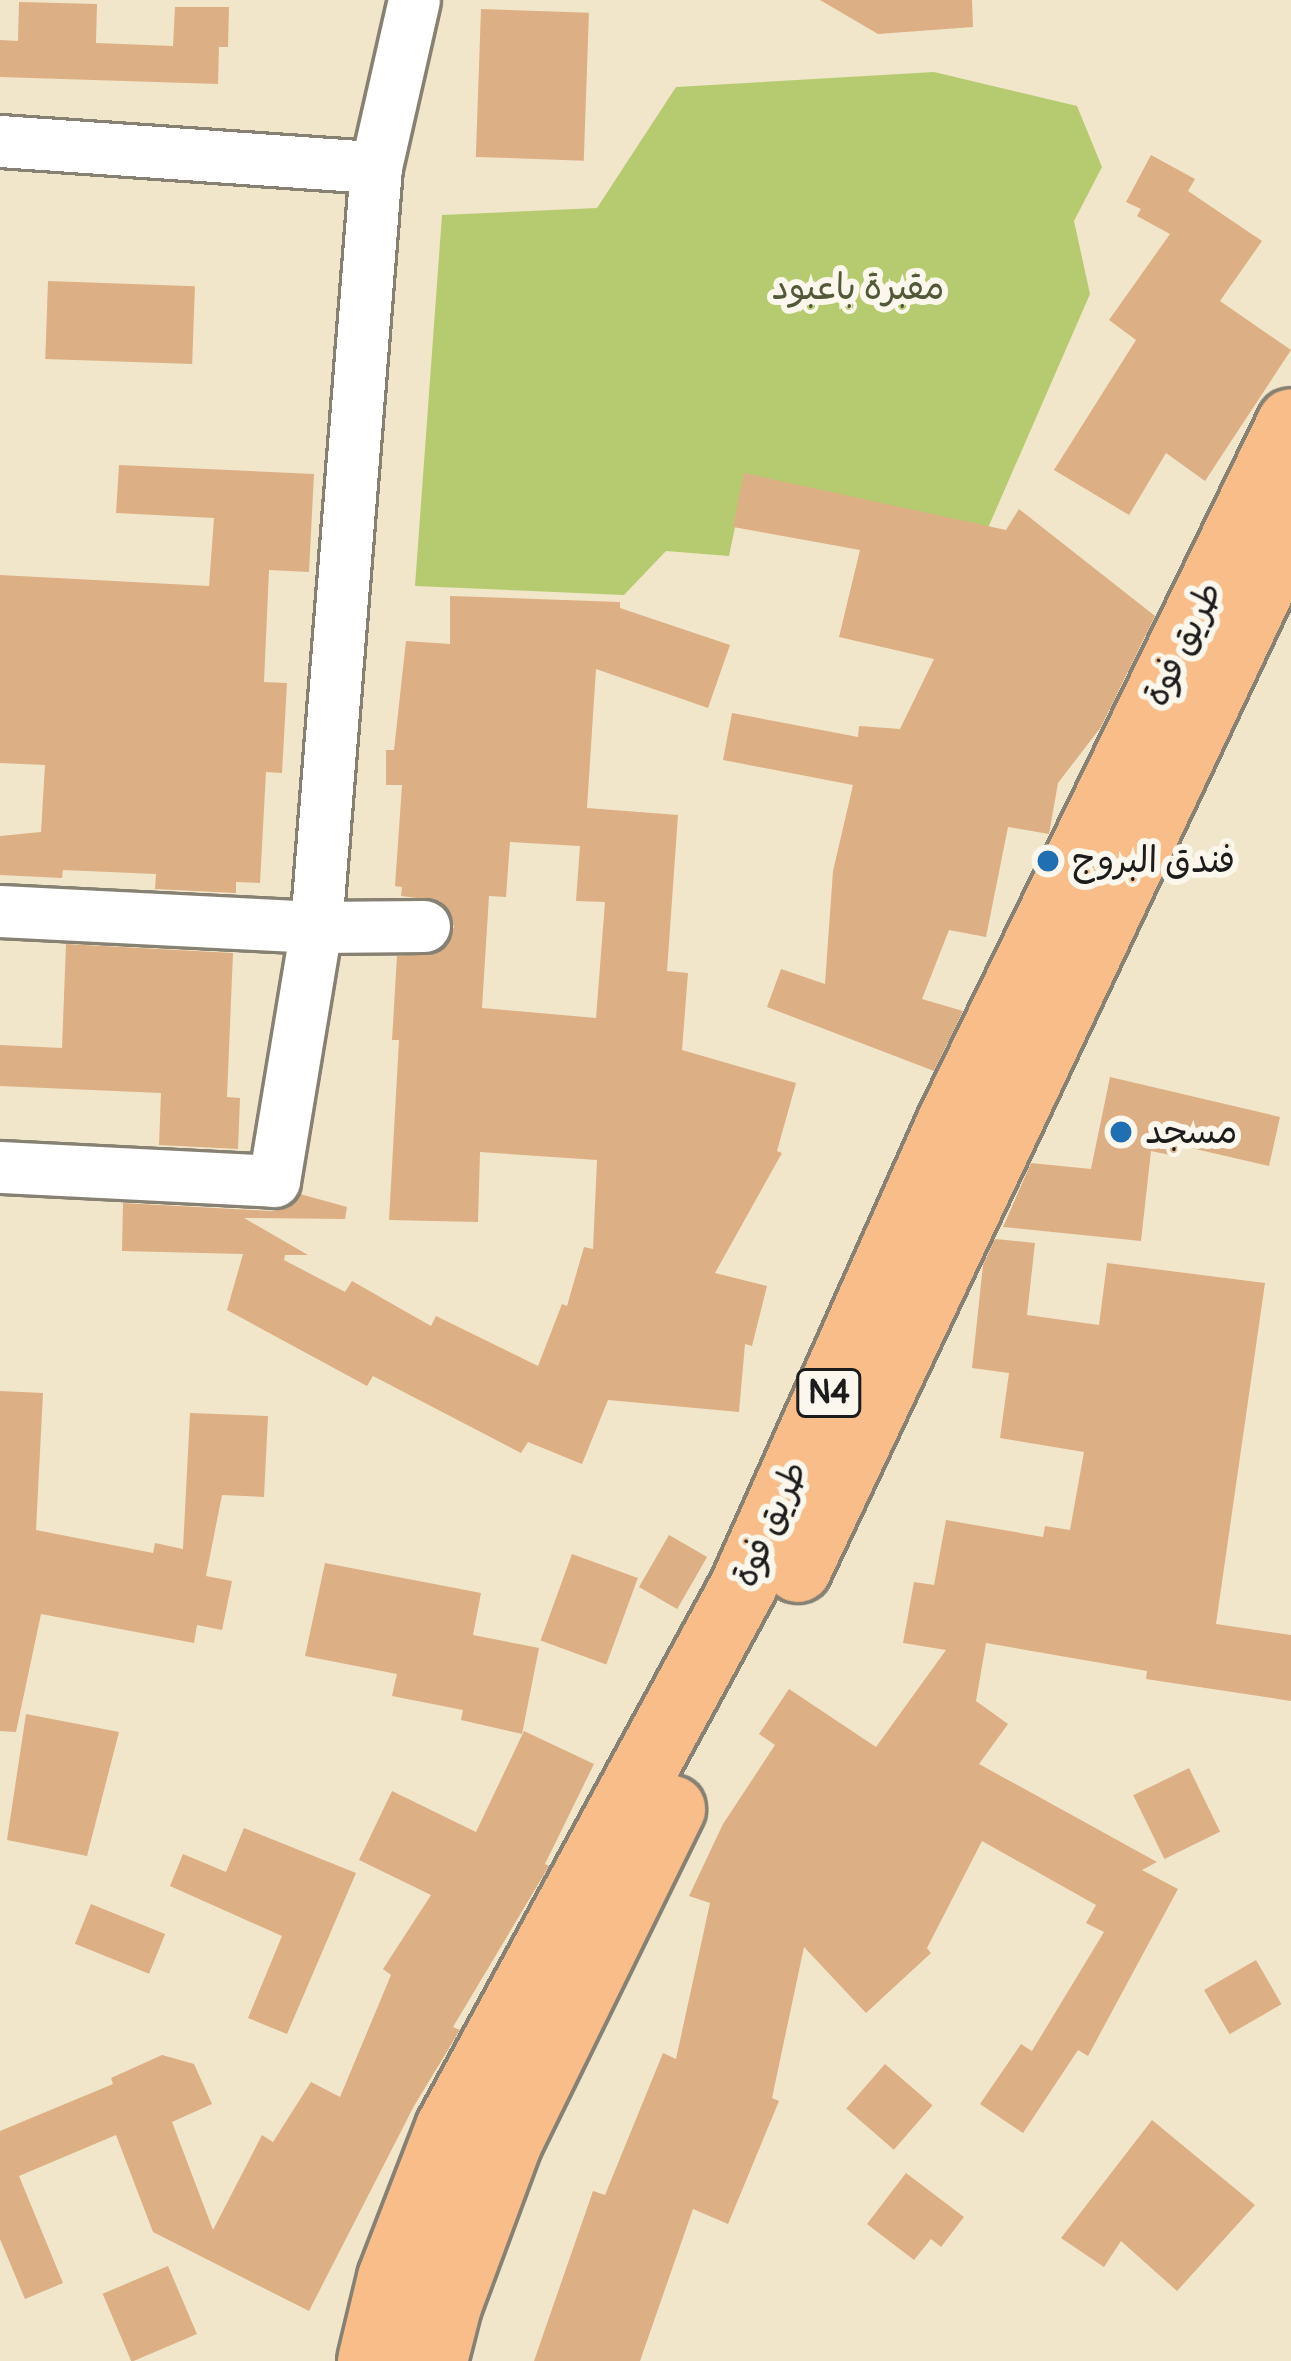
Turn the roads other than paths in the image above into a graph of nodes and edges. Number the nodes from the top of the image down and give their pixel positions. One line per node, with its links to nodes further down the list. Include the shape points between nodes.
1 (414, 0): 3 (street)
2 (0, 141): 3 (street)
3 (376, 167): 8 (street)
4 (1291, 422): 10 (highway, طريق فوة / N4, via 951,1121 742,1587)
5 (1291, 525): 10 (highway, طريق فوة / N4, via 789,1589 637,1874)
6 (0, 911): 8 (street)
7 (424, 926): 8 (street)
8 (316, 927): 9 (street, via 274,1180)
9 (0, 1168)
10 (479, 2135): 11 (highway, طريق فوة / N4, via 391,2278); 12 (highway, طريق فوة / N4)
11 (370, 2361)
12 (434, 2361)

